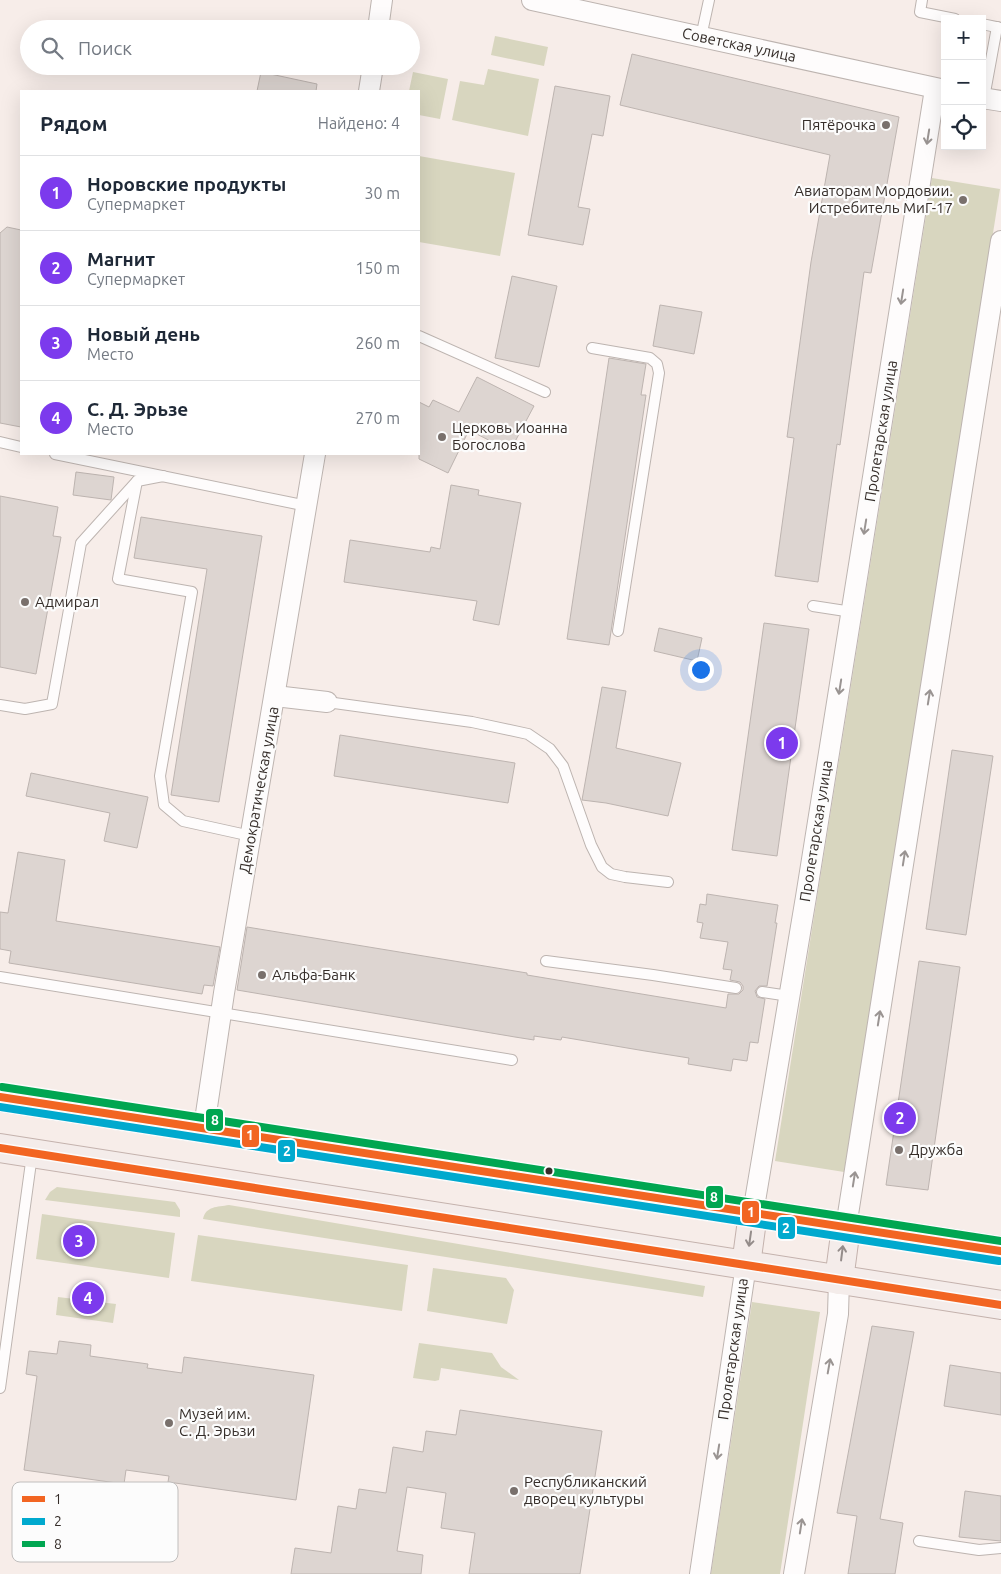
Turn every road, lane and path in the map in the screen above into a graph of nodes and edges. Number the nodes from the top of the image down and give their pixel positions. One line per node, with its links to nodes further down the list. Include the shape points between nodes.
1 (382, 0): 6 (street)
2 (532, 0): 9 (street, Советская улица)
3 (709, 0): 9 (lane)
4 (922, 0): 5 (lane, via 920,12)
5 (941, 16)
6 (379, 20)
7 (986, 25): 8 (lane)
8 (999, 27): 13 (lane)
9 (701, 37): 11 (street, Советская улица)
10 (372, 75): 12 (street)
11 (940, 89): 26 (street, Пролетарская улица, one-way to 26)
12 (369, 90)
13 (989, 99)
14 (1001, 241): 45 (street, one-way to 14)
15 (420, 336): 17 (lane)
16 (592, 348): 27 (lane, via 650,358 657,364 659,373)
17 (545, 392)
18 (0, 442): 19 (lane)
19 (20, 447)
20 (60, 455): 22 (lane)
21 (315, 455): 24 (street, Демократическая улица)
22 (163, 476): 23 (lane); 24 (lane)
23 (137, 481): 30 (lane, via 81,543 52,704 25,710); 31 (lane, via 118,579 192,592 160,776 164,804 183,821)
24 (307, 506): 28 (street, Демократическая улица)
25 (813, 606): 26 (lane)
26 (852, 612): 37 (street, Пролетарская улица, one-way to 37)
27 (618, 631)
28 (275, 696): 29 (street); 31 (street, Демократическая улица)
29 (327, 702): 32 (lane, via 472,722 528,734 550,749 563,766 602,867 611,874)
30 (0, 705)
31 (251, 836): 38 (street, Демократическая улица)
32 (668, 882)
33 (546, 961): 35 (lane)
34 (0, 977): 38 (lane)
35 (736, 988)
36 (762, 992): 37 (lane)
37 (789, 996): 44 (street, Пролетарская улица)
38 (221, 1014): 39 (lane); 41 (street, Демократическая улица)
39 (512, 1060)
40 (0, 1097): 41 (main road)
41 (204, 1127): 44 (main road)
42 (0, 1148): 43 (main road)
43 (33, 1154): 47 (main road); 50 (lane)
44 (753, 1213): 45 (main road); 47 (main road, Пролетарская улица, one-way to 47)
45 (846, 1227): 46 (main road); 48 (main road, one-way to 45)
46 (1001, 1252)
47 (746, 1265): 48 (main road); 53 (street, Пролетарская улица, one-way to 53)
48 (839, 1280): 49 (main road); 54 (street, one-way to 48, via 838,1314)
49 (1001, 1304)
50 (0, 1388)
51 (919, 1541): 52 (lane, via 979,1550)
52 (1001, 1548)
53 (700, 1574)
54 (794, 1574)

